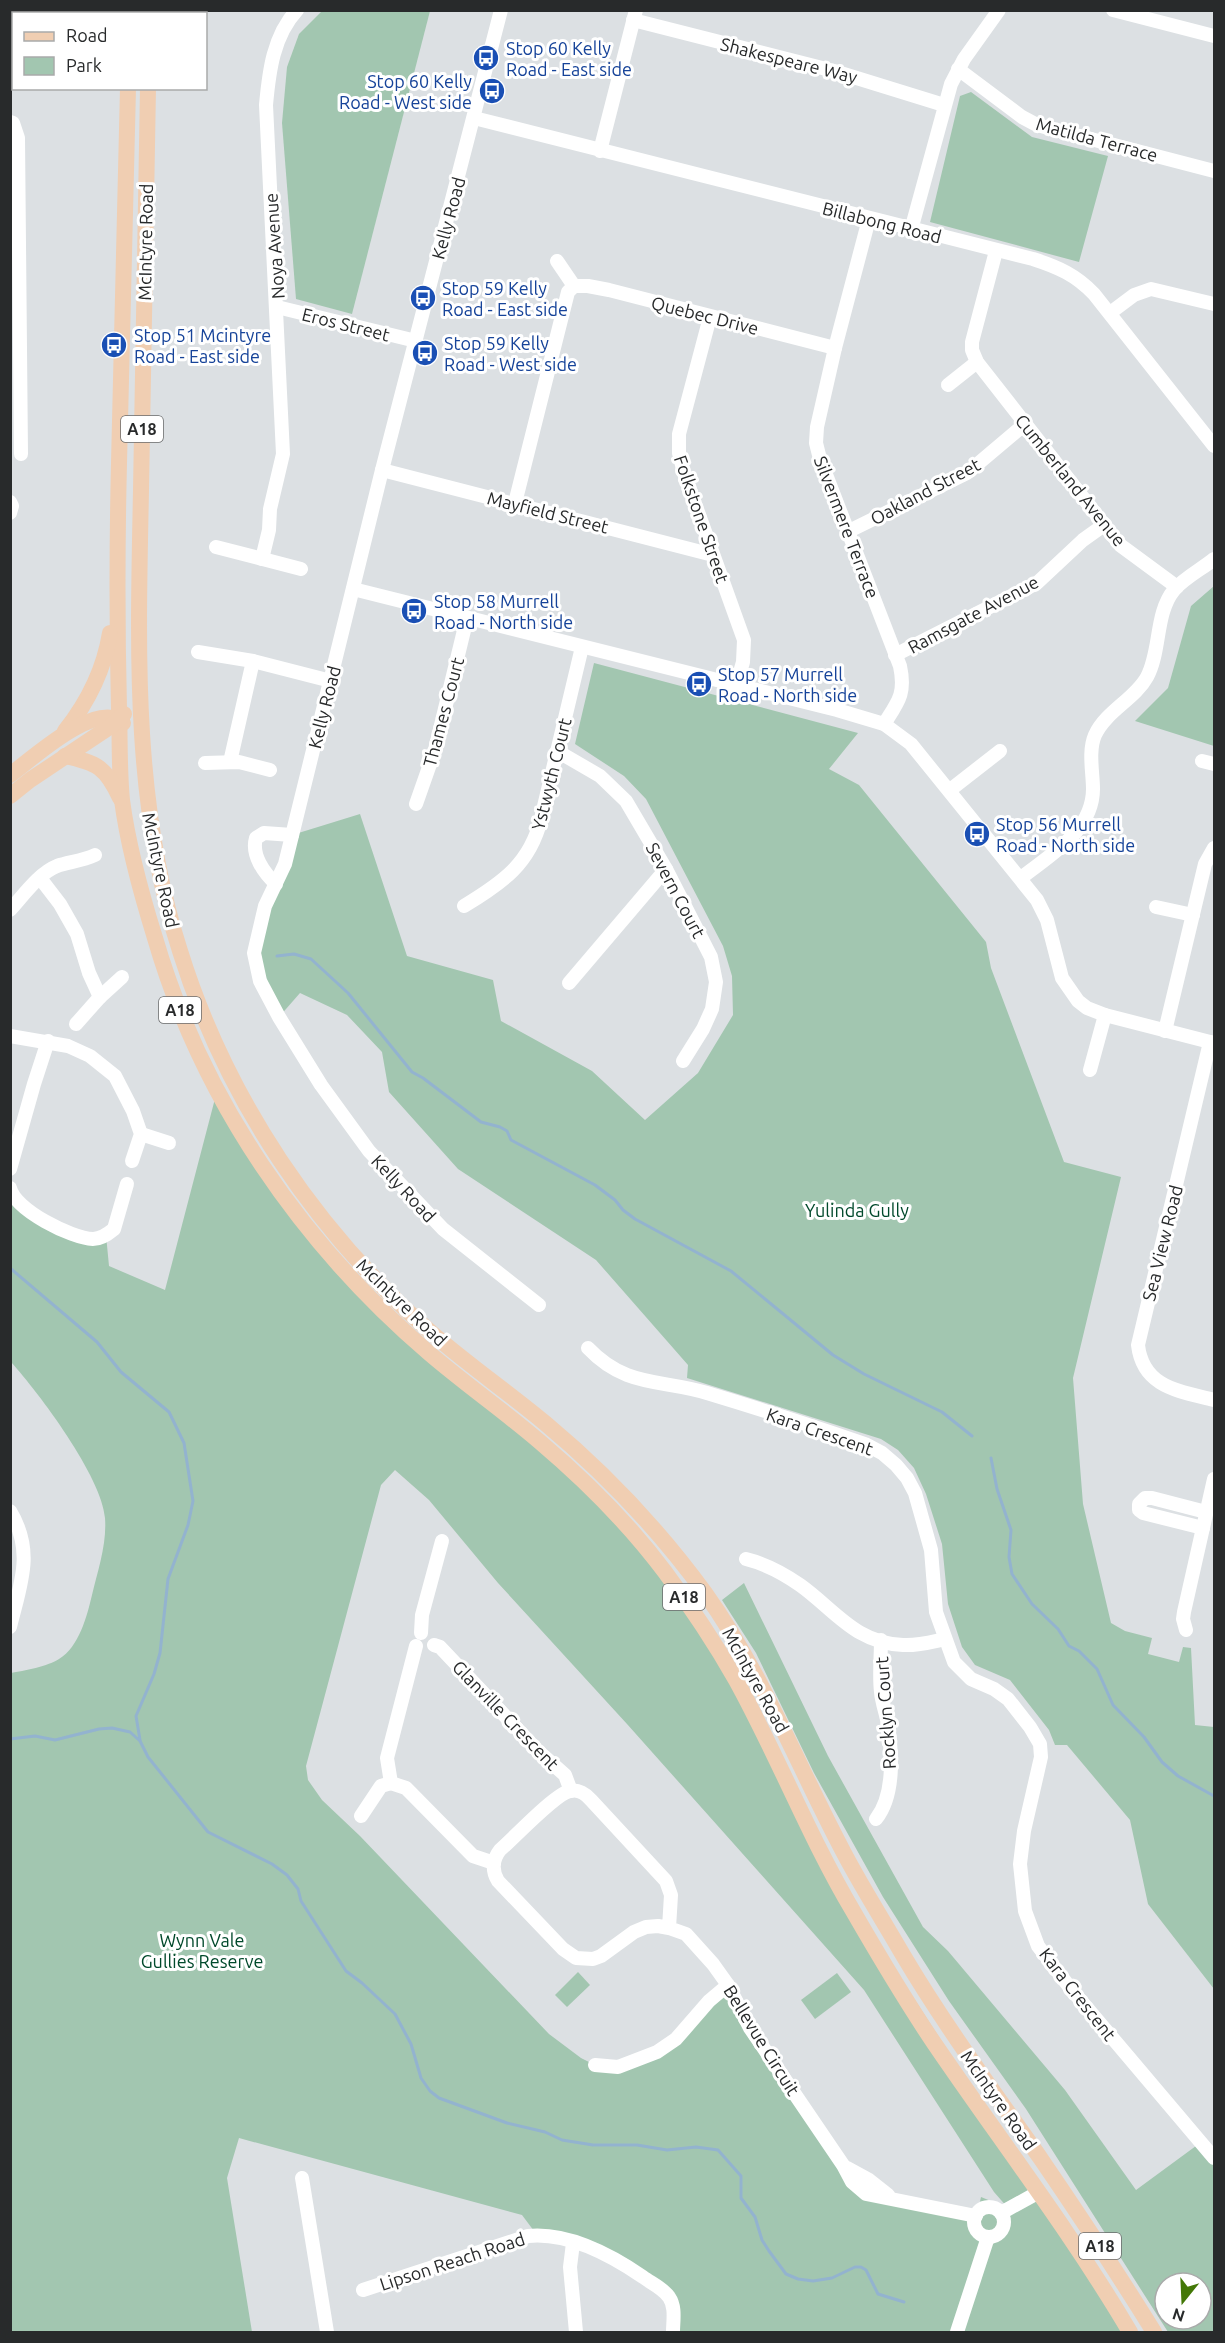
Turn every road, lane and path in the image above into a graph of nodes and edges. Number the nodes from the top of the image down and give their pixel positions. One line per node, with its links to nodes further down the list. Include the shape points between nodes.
1 (501, 10): 11 (street, Kelly Road)
2 (999, 10): 7 (street)
3 (1113, 10): 6 (street)
4 (294, 12): 21 (street, Noya Avenue, via 274,53 266,105)
5 (635, 15): 10 (street, Shakespeare Way); 13 (street)
6 (1215, 36)
7 (958, 69): 10 (street); 14 (street, Matilda Terrace, via 1037,125)
8 (128, 90): 46 (main road, McIntyre Road / A18)
9 (148, 90): 43 (main road, McIntyre Road / A18)
10 (944, 105): 16 (street)
11 (474, 118): 13 (street, Billabong Road); 24 (street, Kelly Road)
12 (10, 122): 26 (street, via 14,123 18,138)
13 (600, 151): 15 (street, Billabong Road)
14 (1215, 171)
15 (869, 219): 16 (street, Billabong Road); 25 (street, Silvermere Terrace)
16 (911, 230): 17 (street, Billabong Road)
17 (996, 251): 22 (street, Billabong Road, via 1071,274); 27 (street, via 972,342)
18 (557, 261): 19 (street)
19 (574, 286): 23 (street, Quebec Drive, via 603,289); 34 (street, via 568,292)
20 (1215, 304): 22 (street, via 1152,289 1134,295)
21 (277, 307): 24 (street, Eros Street); 40 (street, Noya Avenue, via 283,454)
22 (1110, 313): 30 (street, Billabong Road)
23 (710, 317): 25 (street, Quebec Drive); 39 (street, Folkstone Street, via 678,446)
24 (416, 341): 32 (street, Kelly Road)
25 (835, 348): 37 (street, Silvermere Terrace, via 816,438 820,459)
26 (16, 357): 31 (street)
27 (976, 362): 28 (street); 29 (street, Cumberland Avenue)
28 (948, 385)
29 (1025, 424): 36 (street, Cumberland Avenue); 37 (street, Oakland Street, via 967,473)
30 (1215, 446)
31 (21, 453)
32 (382, 470): 34 (street, Mayfield Street); 45 (street, Kelly Road)
33 (10, 502): 35 (street)
34 (515, 503): 39 (street, Mayfield Street)
35 (10, 513)
36 (1104, 525): 44 (street, Cumberland Avenue, via 1120,545); 50 (street, Ramsgate Avenue, via 1037,583)
37 (849, 531): 50 (street, Silvermere Terrace)
38 (216, 547): 40 (street)
39 (713, 555): 53 (street, Folkstone Street, via 744,640)
40 (262, 559): 42 (street)
41 (1215, 559): 44 (street)
42 (301, 569)
43 (139, 586): 54 (main road, via 131,619 130,701); 62 (main road, McIntyre Road / A18)
44 (1177, 587): 74 (street, via 1166,604 1146,679 1096,734 1092,802 1083,823 1065,843)
45 (352, 589): 47 (street); 52 (street, Kelly Road)
46 (116, 597): 54 (main road, McIntyre Road / A18); 56 (main road, via 102,667 87,701)
47 (467, 618): 48 (street); 67 (street, Thames Court, via 435,750)
48 (582, 647): 53 (street); 57 (street, Ystwyth Court)
49 (198, 652): 51 (street)
50 (895, 655): 55 (street, Silvermere Terrace, via 903,690)
51 (253, 661): 52 (street); 60 (street)
52 (331, 681): 69 (street, Kelly Road)
53 (736, 686): 55 (street)
54 (119, 720): 56 (main road, via 94,719); 59 (main road); 62 (main road, via 129,733); 68 (main road, McIntyre Road / A18)
55 (884, 724): 65 (street, via 911,744)
56 (59, 738): 64 (main road)
57 (557, 751): 72 (street, Severn Court, via 600,776 626,801); 76 (street, Ystwyth Court, via 531,848 506,877)
58 (1000, 751): 65 (street)
59 (65, 756): 66 (main road); 68 (main road, via 102,769 112,780)
60 (230, 762): 61 (street); 63 (street)
61 (205, 763)
62 (143, 770): 121 (main road, McIntyre Road / A18, via 160,880 181,957 210,1034 260,1130 350,1252 380,1284 435,1336 600,1473 647,1522 704,1592 755,1673 844,1854 904,1956 945,2023)
63 (270, 770)
64 (10, 775)
65 (950, 790): 74 (street)
66 (10, 796)
67 (416, 804)
68 (123, 806): 123 (main road, McIntyre Road / A18, via 154,935 174,996 208,1073 251,1150 302,1220 364,1292 426,1350 593,1491 662,1568 711,1637 736,1681 826,1863 895,1982)
69 (292, 835): 75 (street, Kelly Road); 75 (street, via 264,832 256,838 256,854)
70 (1215, 848): 79 (street, via 1206,860)
71 (95, 855): 73 (street, via 56,867)
72 (666, 869): 81 (street); 89 (street, Severn Court, via 708,950 716,977 712,1009)
73 (40, 878): 78 (street); 82 (street, via 77,934)
74 (1021, 878): 83 (street, via 1047,920 1066,986 1087,1008)
75 (276, 884): 98 (street, Kelly Road, via 265,906 255,945 256,970 308,1065 369,1151 426,1213)
76 (464, 906)
77 (1156, 907): 79 (street)
78 (10, 910)
79 (1193, 915): 85 (street)
80 (122, 977): 82 (street)
81 (569, 984)
82 (100, 997): 84 (street)
83 (1105, 1015): 85 (street); 90 (street)
84 (76, 1024)
85 (1165, 1031): 88 (street)
86 (10, 1036): 87 (street)
87 (48, 1041): 91 (street, via 90,1056 115,1077); 93 (street)
88 (1212, 1043): 100 (street, Sea View Road, via 1138,1345 1144,1364 1160,1384)
89 (683, 1061)
90 (1090, 1071)
91 (141, 1134): 92 (street); 94 (street)
92 (169, 1143)
93 (14, 1145): 95 (street)
94 (132, 1161)
95 (10, 1168)
96 (127, 1184): 97 (street, via 114,1229 95,1239 54,1228 17,1200)
97 (10, 1188)
98 (538, 1305)
99 (588, 1348): 109 (street, Kara Crescent, via 603,1362 628,1375 694,1389 865,1444 890,1458 915,1493 931,1550 935,1605)
100 (1215, 1400)
101 (1215, 1479): 103 (street)
102 (10, 1511): 107 (street, via 25,1547 25,1564)
103 (1206, 1512): 104 (street); 104 (street, via 1152,1498 1139,1504 1143,1513)
104 (1203, 1528): 108 (street, via 1183,1619)
105 (442, 1541): 110 (street)
106 (746, 1559): 111 (street, via 799,1584 851,1628)
107 (10, 1627)
108 (1186, 1630)
109 (945, 1639): 111 (street, via 910,1645); 120 (street, Kara Crescent, via 961,1671 1008,1699 1040,1744 1041,1757 1020,1864 1024,1905 1038,1946)
110 (418, 1640): 112 (street, via 387,1758); 113 (street, Glanville Crescent, via 429,1633 434,1645 565,1775)
111 (881, 1640): 115 (street, Rocklyn Court, via 881,1692 888,1728 889,1773 887,1798)
112 (391, 1783): 114 (street, via 381,1786); 116 (street, via 406,1788 472,1856)
113 (571, 1791): 116 (street, via 557,1798 500,1851); 117 (street, via 587,1795 666,1881 671,1895)
114 (362, 1816)
115 (876, 1820)
116 (494, 1863): 117 (street, via 498,1881 576,1958 601,1956 646,1927)
117 (669, 1928): 118 (street, Bellevue Circuit, via 686,1934)
118 (728, 1984): 119 (street, via 676,2038 657,2052 618,2067); 126 (street, Bellevue Circuit, via 750,2028 852,2182 866,2194)
119 (595, 2065)
120 (1215, 2158)
121 (1042, 2162): 123 (main road); 124 (main road, McIntyre Road / A18)
122 (302, 2178): 130 (street)
123 (1039, 2192): 124 (main road); 125 (street); 134 (main road, McIntyre Road / A18)
124 (1068, 2199): 135 (main road, McIntyre Road / A18)
125 (1001, 2213): 126 (street, via 990,2207); 127 (street, via 1003,2228 999,2234)
126 (976, 2216): 127 (street, via 978,2232)
127 (988, 2237): 133 (street)
128 (573, 2243): 129 (street, Lipson Reach Road, via 528,2236); 131 (street, via 570,2267); 132 (street, Lipson Reach Road, via 622,2263 665,2293 674,2308)
129 (363, 2290)
130 (327, 2332)
131 (576, 2332)
132 (673, 2332)
133 (957, 2332)
134 (1130, 2332)
135 (1154, 2332)

